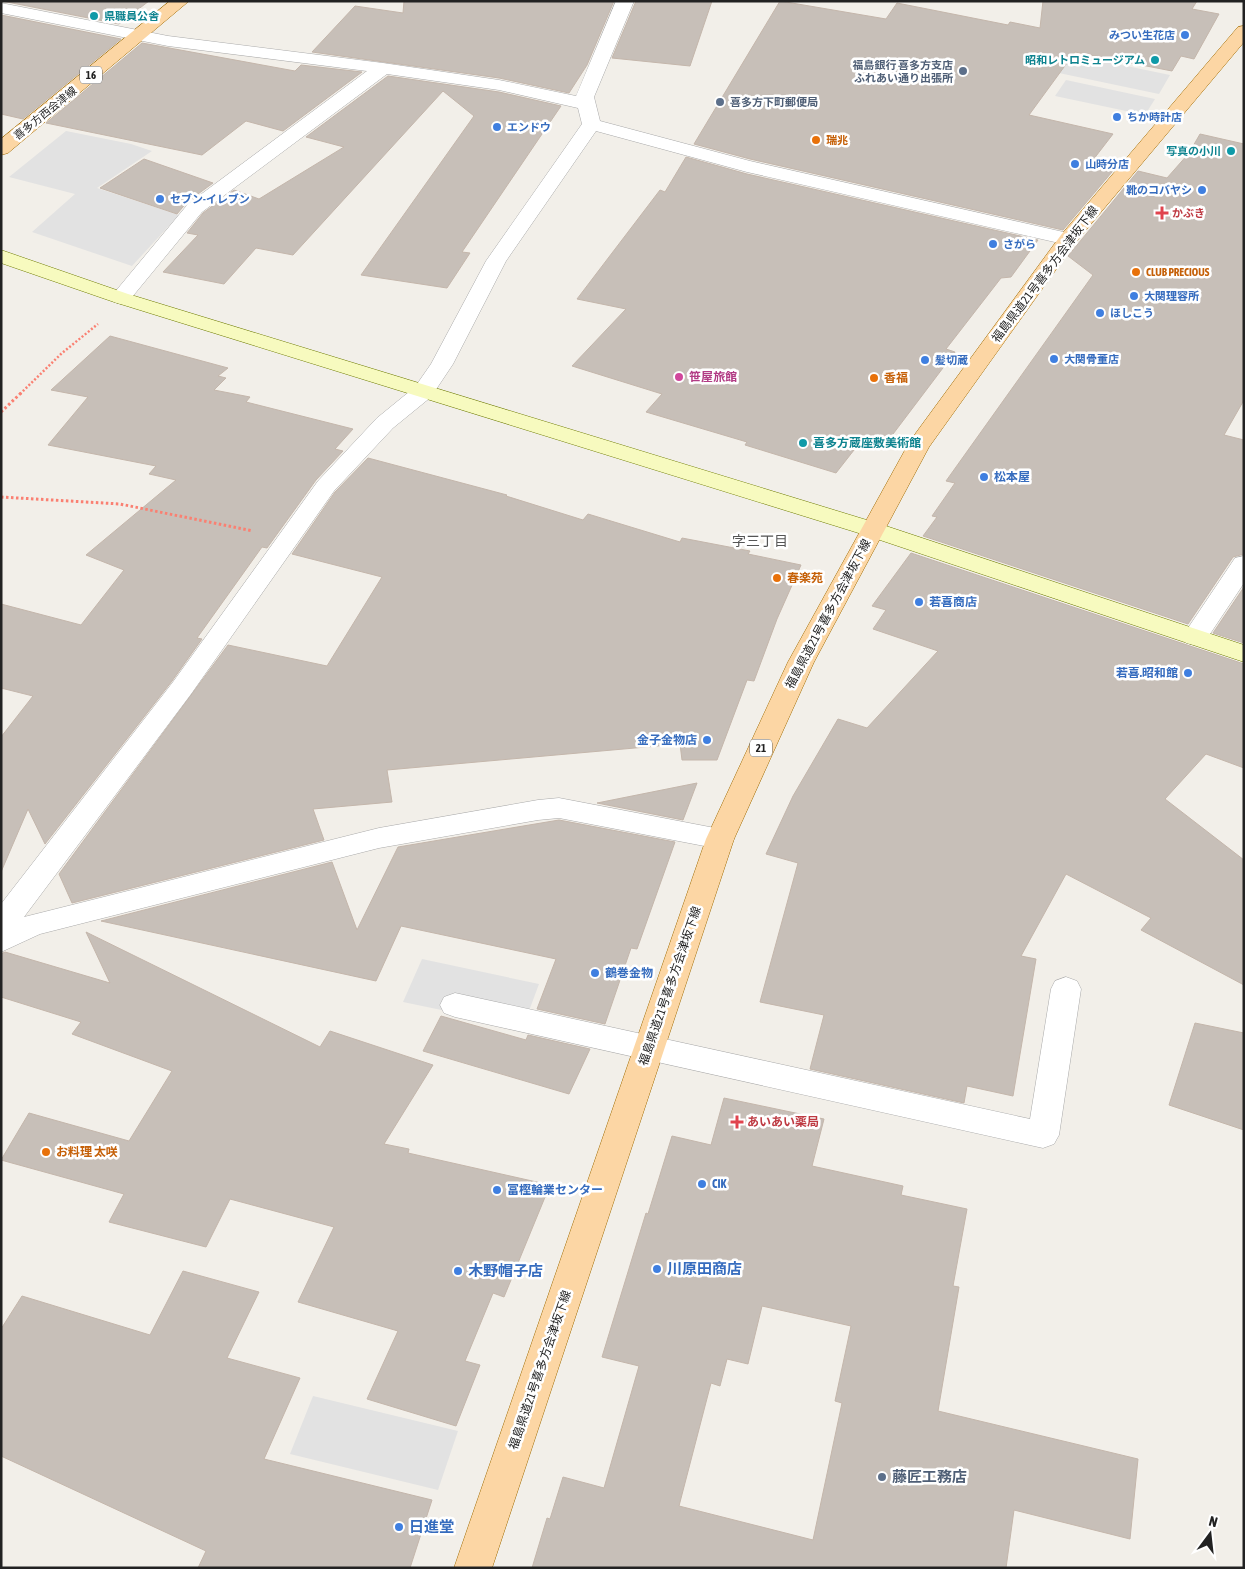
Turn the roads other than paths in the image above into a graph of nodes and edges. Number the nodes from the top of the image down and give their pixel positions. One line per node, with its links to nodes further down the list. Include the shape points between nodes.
1 (181, 1): 4 (main road, 喜多方西会津線 / 16)
2 (625, 1): 7 (street)
3 (1, 8): 4 (street)
4 (140, 34): 6 (street, via 168,41); 8 (main road, 喜多方西会津線 / 16)
5 (1241, 38): 9 (main road, 福島県道21号喜多方会津坂下線 / 21)
6 (383, 68): 7 (street, via 499,86); 11 (street, via 196,208)
7 (588, 108): 9 (street, via 747,166); 12 (street, via 496,261 442,364)
8 (1, 149)
9 (1068, 239): 13 (main road, 福島県道21号喜多方会津坂下線 / 21, via 918,446)
10 (1, 256): 11 (street)
11 (124, 300): 12 (street)
12 (423, 392): 13 (street); 18 (street, via 385,423 326,486 182,688)
13 (874, 530): 15 (street); 17 (main road, 福島県道21号喜多方会津坂下線 / 21, via 801,662)
14 (1244, 564): 15 (street)
15 (1195, 637): 16 (street)
16 (1244, 654)
17 (720, 839): 19 (street, via 560,808 538,810 379,838 33,925); 22 (main road, 福島県道21号喜多方会津坂下線 / 21)
18 (1, 926)
19 (1, 941)
20 (1066, 989): 22 (street, via 1043,1135)
21 (455, 1005): 22 (street)
22 (650, 1048): 23 (main road, 福島県道21号喜多方会津坂下線 / 21)
23 (473, 1568)

